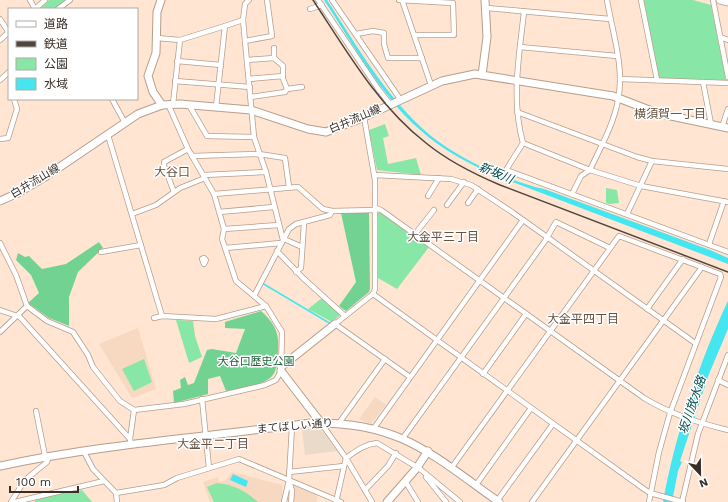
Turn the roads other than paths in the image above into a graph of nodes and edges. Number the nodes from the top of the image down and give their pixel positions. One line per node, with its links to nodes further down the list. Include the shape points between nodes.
1 (45, 0): 17 (street)
2 (70, 0): 18 (street)
3 (162, 0): 31 (street, via 157,12)
4 (248, 0): 24 (street)
5 (267, 0): 35 (street, via 272,36)
6 (318, 0): 16 (street)
7 (332, 0): 28 (street)
8 (399, 0): 9 (street)
9 (402, 0): 29 (street); 29 (street, via 453,3 454,35)
10 (485, 0): 19 (street)
11 (607, 0): 23 (street)
12 (641, 0): 52 (street)
13 (713, 0): 30 (street)
14 (720, 0): 15 (street)
15 (728, 2)
16 (322, 5): 20 (street); 67 (street)
17 (36, 8)
18 (59, 8)
19 (487, 8): 21 (street); 45 (street, via 486,52)
20 (310, 9)
21 (524, 12): 23 (street); 36 (street)
22 (0, 19): 26 (street)
23 (610, 19): 38 (street)
24 (243, 20): 25 (street); 35 (street)
25 (225, 26): 33 (street); 43 (street)
26 (8, 31)
27 (8, 34): 32 (street)
28 (356, 34): 40 (street, via 373,31 384,34 388,58); 65 (street)
29 (414, 34): 40 (street)
30 (720, 37): 34 (street); 47 (street)
31 (157, 38): 33 (street); 66 (street, via 156,54 148,80 153,92)
32 (0, 40)
33 (180, 40): 42 (street)
34 (728, 40)
35 (245, 41): 41 (street)
36 (520, 47): 38 (street); 51 (street)
37 (274, 48): 39 (street)
38 (617, 56): 49 (street)
39 (274, 58): 41 (street); 46 (street, via 284,66)
40 (422, 58): 56 (street)
41 (247, 60): 48 (street)
42 (177, 61): 43 (street); 53 (street)
43 (220, 65): 57 (street)
44 (8, 73): 50 (street)
45 (482, 75): 51 (street, 白井流山線); 56 (street, 白井流山線, via 464,76)
46 (282, 76): 48 (street); 60 (street)
47 (728, 77)
48 (249, 79): 58 (street)
49 (620, 79): 52 (street); 62 (street)
50 (0, 80)
51 (517, 80): 62 (street, 白井流山線); 72 (street)
52 (658, 80): 54 (street)
53 (175, 81): 57 (street); 66 (street)
54 (703, 82): 55 (street); 75 (street)
55 (728, 83)
56 (431, 85): 65 (street, 白井流山線)
57 (218, 86): 58 (street); 69 (street)
58 (250, 87): 61 (street)
59 (302, 87): 60 (street)
60 (287, 89): 61 (street, via 280,94)
61 (251, 96): 71 (street)
62 (619, 98): 75 (street, 白井流山線, via 657,113); 81 (street)
63 (14, 100): 79 (street, via 17,108 8,138)
64 (113, 100): 74 (street)
65 (399, 100): 67 (street, 白井流山線)
66 (167, 104): 68 (street, 白井流山線); 74 (street, 白井流山線, via 145,110); 82 (street)
67 (391, 104): 73 (street, 白井流山線)
68 (189, 105): 69 (street, 白井流山線); 78 (street, via 207,136)
69 (216, 107): 71 (street, 白井流山線)
70 (728, 109): 76 (street)
71 (251, 110): 73 (street, 白井流山線, via 317,132 336,130); 78 (street)
72 (517, 112): 80 (street); 81 (street)
73 (364, 117): 89 (street)
74 (125, 123): 77 (street, 白井流山線)
75 (711, 124): 76 (street, 白井流山線)
76 (725, 127)
77 (108, 135): 102 (street, 白井流山線); 112 (street)
78 (254, 137): 83 (street)
79 (0, 139)
80 (523, 143): 87 (street); 99 (street, via 506,170)
81 (602, 144): 85 (street); 87 (street)
82 (188, 149): 84 (street); 97 (street, via 164,162)
83 (259, 154): 84 (street); 88 (street); 94 (street, via 285,158)
84 (192, 156): 90 (street)
85 (652, 161): 86 (street); 93 (street)
86 (728, 169)
87 (590, 170): 93 (street); 99 (street, via 581,176)
88 (266, 172): 90 (street); 95 (street)
89 (374, 175): 91 (street); 108 (street)
90 (204, 176): 97 (street); 98 (street)
91 (439, 178): 92 (street); 100 (street)
92 (464, 182): 96 (street); 106 (street)
93 (641, 186): 104 (street); 113 (street)
94 (289, 188): 95 (street); 110 (street, via 298,187 319,206)
95 (270, 189): 98 (street); 107 (street)
96 (478, 189): 105 (street); 114 (street)
97 (174, 192): 112 (street, via 156,205)
98 (214, 194): 111 (street)
99 (572, 194): 113 (street)
100 (428, 196)
101 (0, 197): 102 (street)
102 (8, 198): 103 (street, 白井流山線)
103 (0, 201)
104 (726, 202): 122 (street)
105 (468, 203)
106 (447, 205)
107 (274, 207): 111 (street); 116 (street)
108 (375, 209): 110 (street); 118 (street, via 381,210); 135 (street)
109 (434, 210): 118 (street)
110 (332, 211): 115 (street, via 330,215)
111 (219, 212): 117 (street)
112 (132, 214): 123 (street)
113 (627, 214): 122 (street)
114 (523, 220): 119 (street); 134 (street)
115 (304, 223): 120 (street, via 291,227); 125 (street)
116 (279, 225): 117 (street); 120 (street)
117 (224, 230): 124 (street, via 222,239)
118 (415, 234): 134 (street)
119 (546, 237): 126 (street, via 556,222); 132 (street); 137 (street)
120 (282, 241): 124 (street); 125 (street); 127 (street)
121 (0, 243): 138 (street)
122 (709, 244): 129 (street)
123 (141, 245): 128 (street); 144 (street)
124 (225, 248): 136 (street, via 236,281)
125 (302, 248): 133 (street, via 301,268)
126 (610, 248): 130 (street, via 619,236); 132 (street)
127 (277, 251): 133 (street); 136 (street)
128 (101, 252)
129 (728, 252)
130 (683, 259): 131 (street); 140 (street)
131 (702, 267): 147 (street); 152 (street, via 722,277)
132 (593, 271): 140 (street); 149 (street)
133 (296, 272): 145 (street)
134 (480, 280): 137 (street); 151 (street)
135 (373, 294): 145 (street); 151 (street)
136 (254, 296): 139 (street)
137 (504, 298): 142 (street); 154 (street)
138 (27, 306): 143 (street); 166 (street, via 47,321 73,332 93,367 120,401)
139 (266, 306): 144 (street, via 216,319); 157 (street, via 282,332)
140 (647, 309): 147 (street)
141 (0, 310): 143 (street)
142 (526, 314): 149 (street); 158 (street)
143 (18, 316): 150 (street); 179 (street)
144 (162, 316): 146 (street)
145 (345, 316): 148 (street)
146 (154, 318)
147 (663, 321): 152 (street); 161 (street)
148 (335, 324): 155 (street); 157 (street)
149 (550, 331): 161 (street); 163 (street)
150 (0, 332)
151 (436, 340): 154 (street); 159 (street)
152 (695, 343): 168 (street)
153 (728, 355): 156 (street)
154 (461, 358): 158 (street); 177 (street)
155 (385, 359): 159 (street); 170 (street)
156 (726, 365): 160 (street)
157 (281, 369): 164 (street, via 276,380 265,385); 169 (street)
158 (483, 374): 163 (street)
159 (410, 377): 174 (street)
160 (718, 380): 162 (street); 172 (street)
161 (620, 381): 168 (street); 178 (street)
162 (728, 385)
163 (507, 390): 165 (street); 189 (street)
164 (202, 399): 166 (street, via 184,404); 176 (street)
165 (531, 408): 171 (street); 194 (street)
166 (134, 410): 179 (street)
167 (36, 411): 183 (street)
168 (670, 413): 172 (street); 197 (street)
169 (321, 423): 170 (street, まてばしい通り); 173 (street, まてばしい通り); 184 (street)
170 (339, 423): 174 (street, まてばしい通り)
171 (553, 424): 178 (street); 199 (street)
172 (702, 424): 175 (street); 212 (street, via 687,476)
173 (292, 426): 176 (street, まてばしい通り); 190 (street)
174 (374, 428): 177 (street, まてばしい通り)
175 (728, 430)
176 (206, 435): 179 (street, まてばしい通り); 187 (street)
177 (403, 438): 181 (street, まてばしい通り)
178 (577, 441): 197 (street); 210 (street)
179 (130, 442): 180 (street, まてばしい通り)
180 (83, 450): 183 (street, まてばしい通り); 192 (street, via 93,470)
181 (428, 451): 188 (street); 189 (street, まてばしい通り)
182 (396, 453): 184 (street, via 377,443 357,450); 188 (street); 195 (street, via 388,466)
183 (47, 456): 185 (street, まてばしい通り); 200 (street, via 47,462 25,480)
184 (346, 458): 186 (street); 195 (street)
185 (0, 466)
186 (344, 466): 190 (street); 198 (street)
187 (209, 468): 191 (street, via 239,459); 196 (street, via 164,485)
188 (419, 468): 193 (street); 208 (street); 209 (street)
189 (452, 468): 194 (street, まてばしい通り)
190 (289, 472): 191 (street)
191 (289, 480): 198 (street); 203 (street); 204 (street)
192 (104, 481): 196 (street); 201 (street)
193 (405, 482): 206 (street); 207 (street)
194 (476, 485): 199 (street, まてばしい通り)
195 (365, 490): 205 (street)
196 (116, 493): 202 (street)
197 (650, 493): 211 (street); 212 (street)
198 (338, 501)
199 (498, 501)
200 (11, 502)
201 (15, 502)
202 (118, 502)
203 (284, 502)
204 (291, 502)
205 (372, 502)
206 (387, 502)
207 (418, 502)
208 (446, 502)
209 (460, 502)
210 (532, 502)
211 (649, 502)
212 (683, 502)

